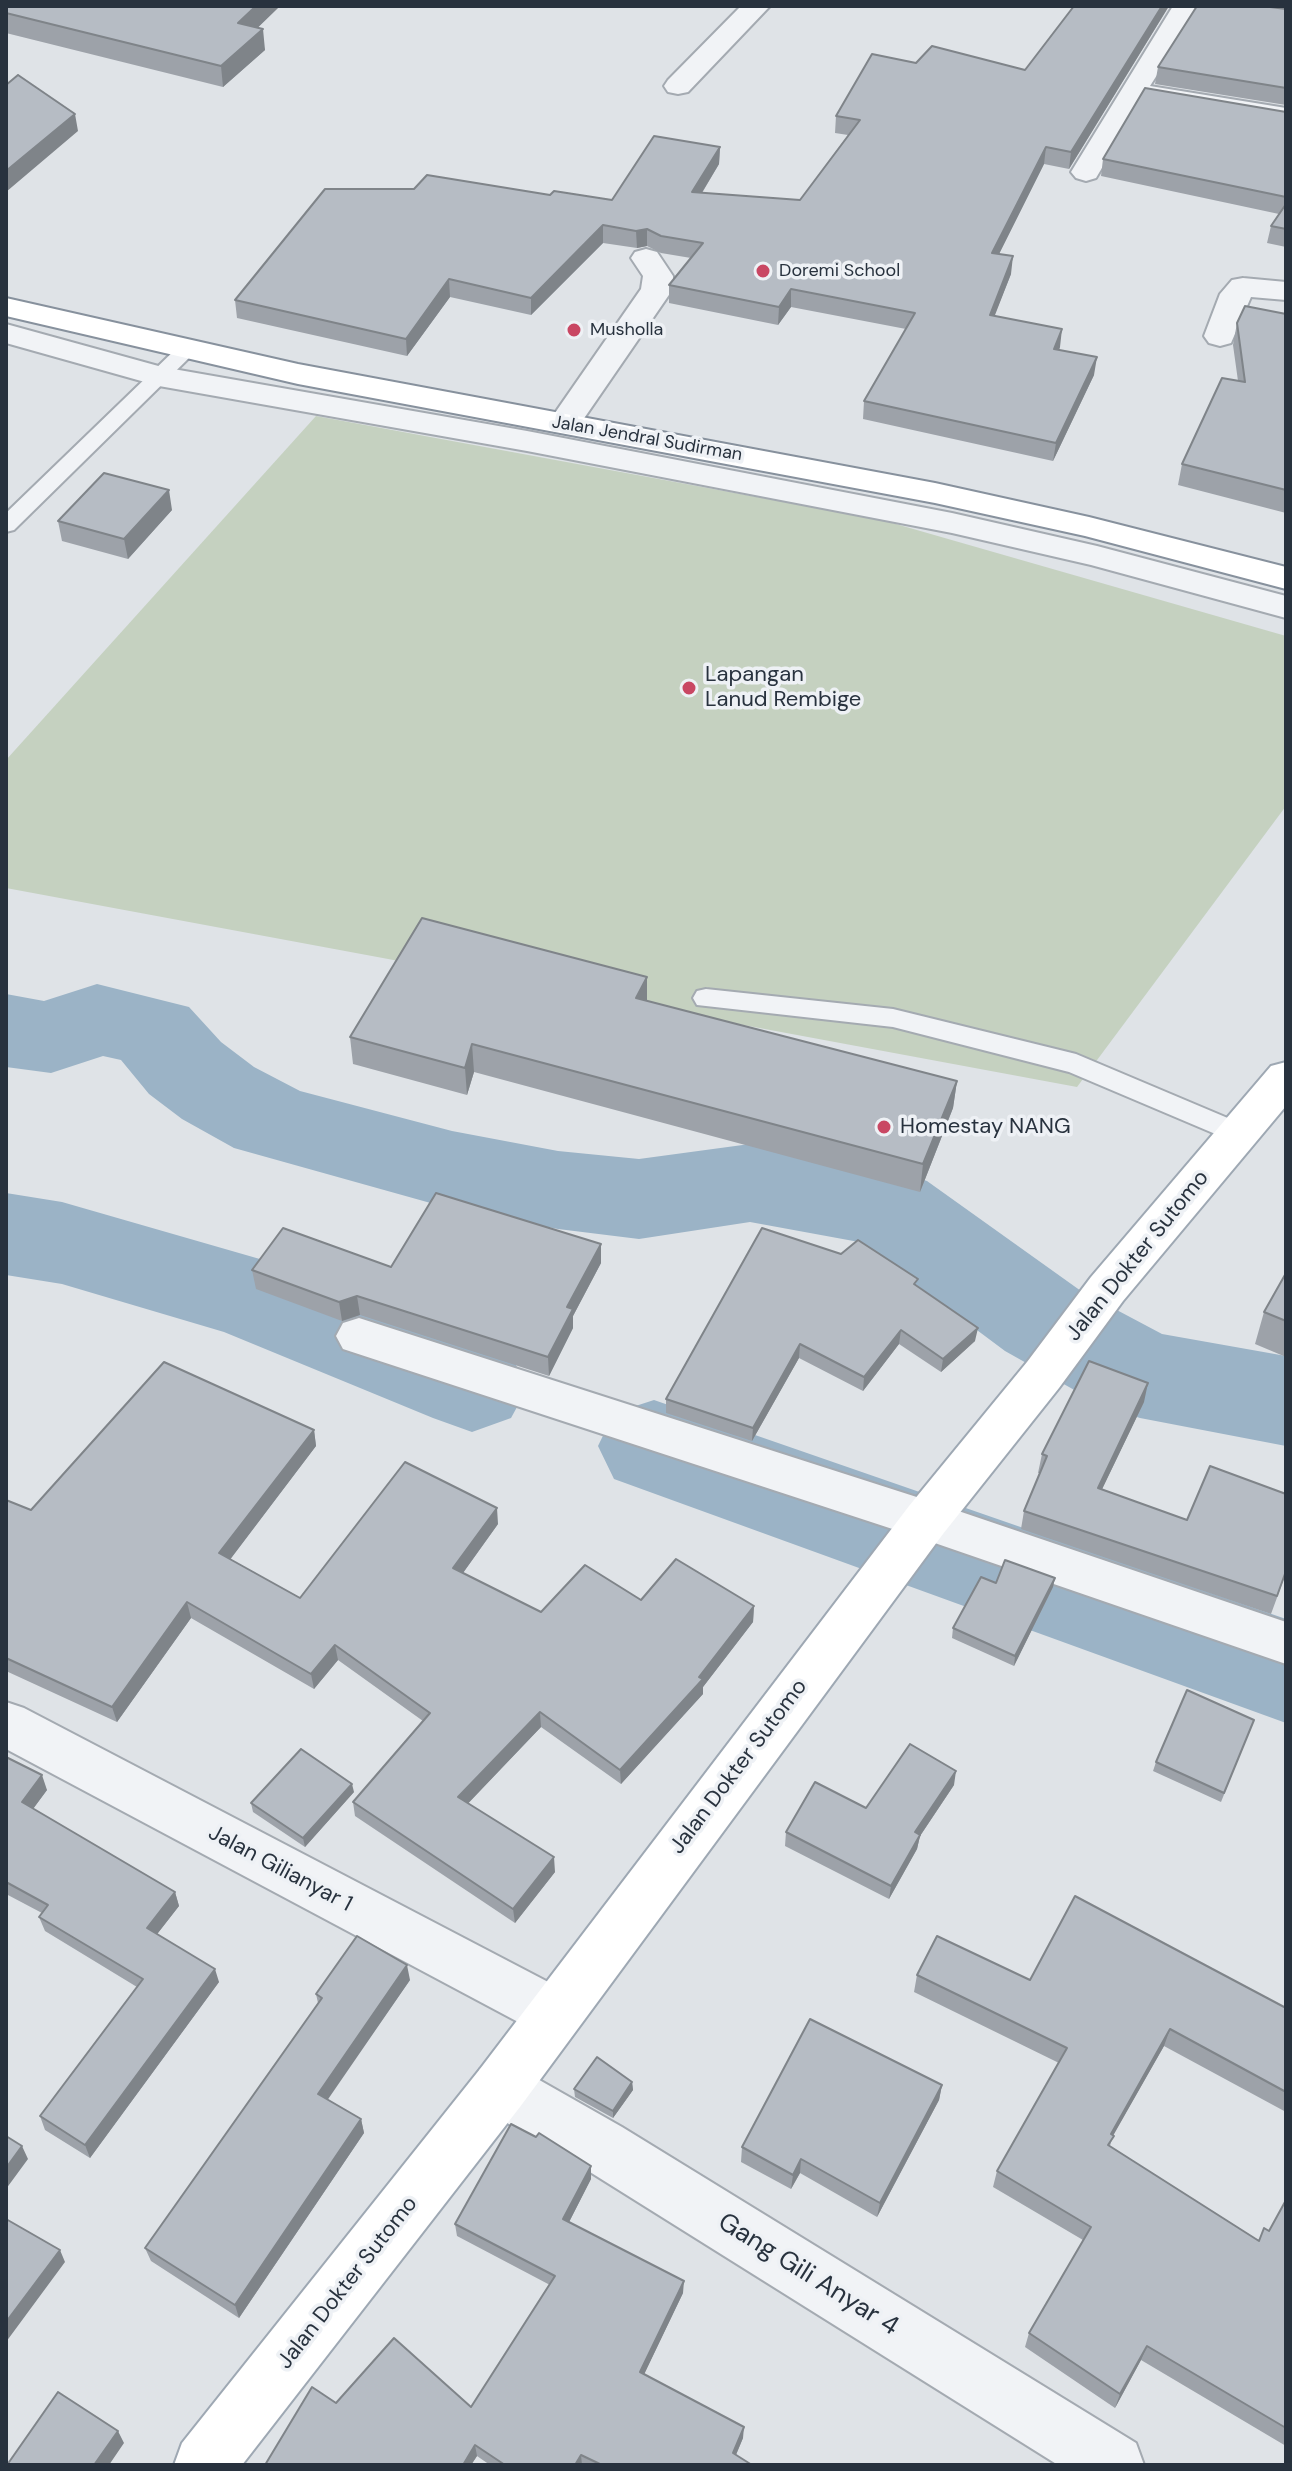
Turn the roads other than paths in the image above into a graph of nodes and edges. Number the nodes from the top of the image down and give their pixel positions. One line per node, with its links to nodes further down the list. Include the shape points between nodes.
1 (756, 6): 3 (street)
2 (1187, 6): 4 (street)
3 (678, 86)
4 (1132, 92): 5 (street); 6 (street)
5 (1286, 117)
6 (1086, 172)
7 (646, 258): 14 (street, via 658,276 657,289)
8 (1286, 291): 11 (street, via 1243,287)
9 (6, 307): 12 (main road, Jalan Jendral Sudirman)
10 (6, 333): 13 (street)
11 (1220, 336)
12 (186, 350): 13 (lane); 14 (main road, Jalan Jendral Sudirman)
13 (159, 376): 15 (lane); 17 (street, via 952,523)
14 (564, 423): 16 (main road, Jalan Jendral Sudirman, via 935,493)
15 (6, 525)
16 (1286, 578)
17 (1286, 607)
18 (706, 998): 20 (lane, via 893,1018 1061,1060)
19 (1286, 1077): 20 (main road, Jalan Dokter Sutomo)
20 (1239, 1134): 22 (main road, Jalan Dokter Sutomo, via 1107,1289)
21 (359, 1336): 22 (street)
22 (926, 1520): 23 (street); 25 (main road, Jalan Dokter Sutomo)
23 (1286, 1643)
24 (6, 1724): 25 (street, Jalan Gilianyar 1)
25 (554, 2013): 26 (main road, Jalan Dokter Sutomo)
26 (500, 2088): 27 (main road, Jalan Dokter Sutomo); 28 (street, Gang Gili Anyar 4)
27 (204, 2465)
28 (1114, 2465)

